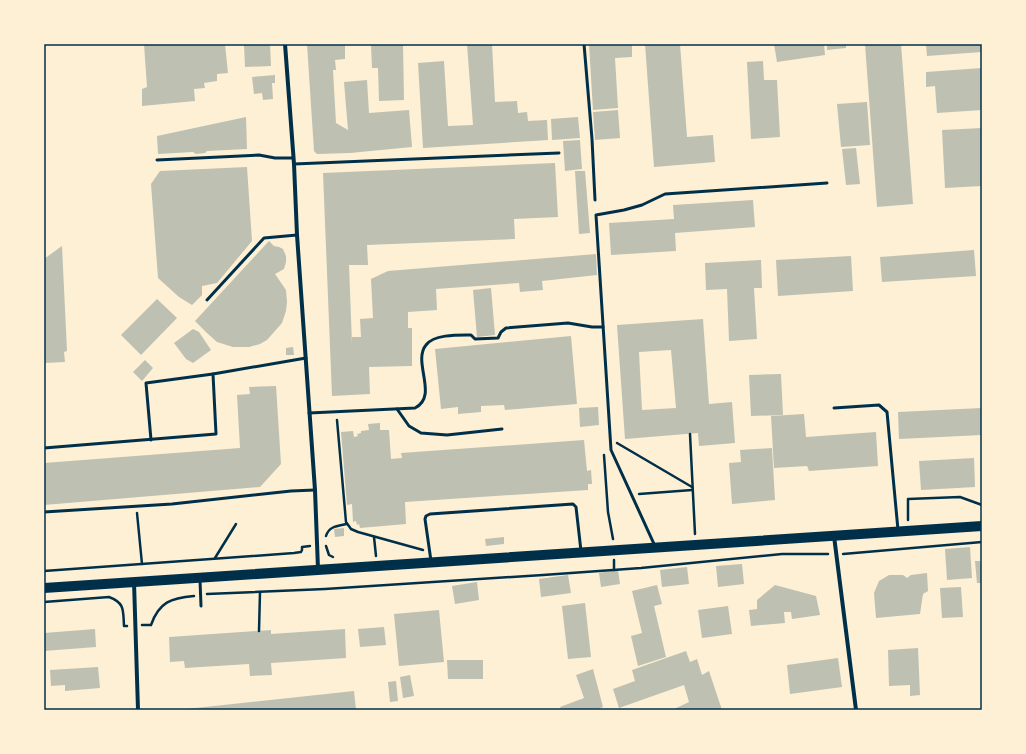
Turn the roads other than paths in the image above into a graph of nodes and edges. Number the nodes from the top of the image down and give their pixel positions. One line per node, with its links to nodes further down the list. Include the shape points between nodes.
1 (285, 44): 4 (street)
2 (584, 44): 8 (lane)
3 (559, 154): 6 (lane)
4 (294, 158): 5 (lane, via 259,155); 6 (street)
5 (157, 160)
6 (294, 164): 9 (street)
7 (827, 183): 11 (lane, via 665,194 642,205 596,215)
8 (594, 200)
9 (297, 236): 10 (lane, via 264,238); 12 (street)
10 (207, 300)
11 (603, 327): 15 (lane, via 568,323 506,328 498,338 475,339 471,335 437,338 426,344 422,354 426,398 422,405 415,408); 25 (lane, via 611,450)
12 (306, 358): 13 (lane); 16 (street)
13 (212, 374): 18 (lane, via 146,383); 18 (lane, via 216,434)
14 (834, 408): 23 (lane, via 879,405 887,412)
15 (397, 409): 16 (lane); 17 (lane, via 409,426 422,433 447,434)
16 (309, 413): 20 (street)
17 (502, 429)
18 (151, 440): 19 (lane)
19 (44, 448)
20 (315, 490): 21 (lane); 28 (street)
21 (44, 512)
22 (982, 526): 23 (main road)
23 (898, 532): 24 (main road)
24 (834, 536): 25 (main road); 34 (street)
25 (656, 548): 26 (main road)
26 (582, 553): 27 (main road); 27 (lane, via 576,507 573,504 430,514 425,519)
27 (431, 558): 28 (main road)
28 (318, 569): 29 (main road)
29 (200, 578): 30 (main road); 32 (lane)
30 (134, 582): 31 (main road); 33 (street)
31 (44, 588)
32 (201, 606)
33 (138, 710)
34 (856, 710)

